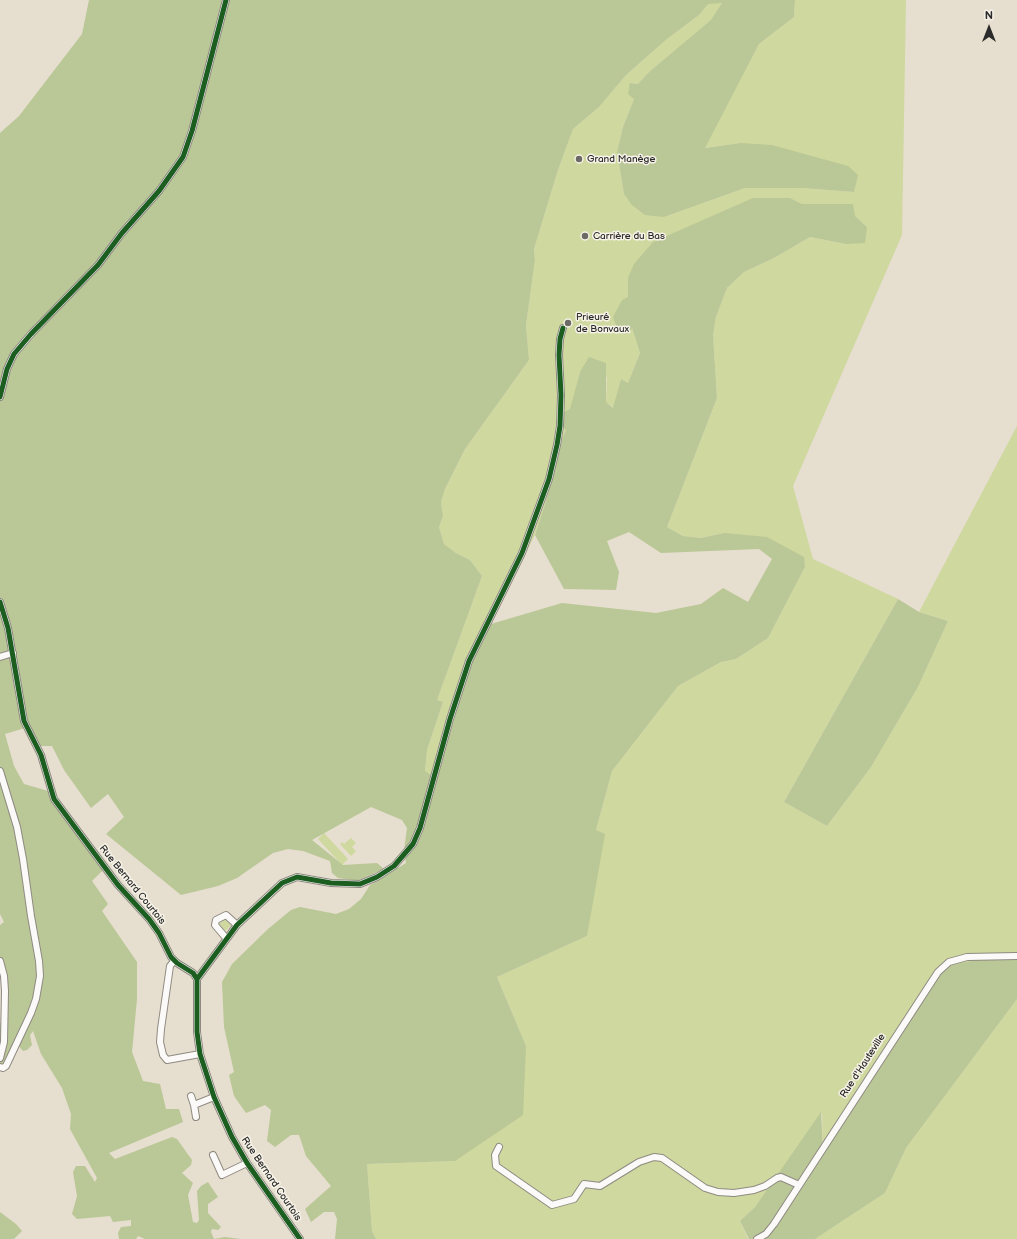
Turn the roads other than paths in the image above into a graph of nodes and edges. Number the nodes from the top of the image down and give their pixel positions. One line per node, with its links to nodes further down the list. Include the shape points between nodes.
1 (226, 0): 3 (street, via 183,157 159,191 98,265 14,354 7,369)
2 (563, 328): 8 (street, via 558,355 560,426 549,480 522,553 469,661 450,718 420,828 413,844 394,866 360,884 331,883 297,877 282,883)
3 (0, 397)
4 (0, 602): 5 (street, Rue Bernard Courtois)
5 (13, 653): 6 (street); 12 (street, Rue Bernard Courtois, via 24,721 41,755 54,799 118,885 149,919)
6 (0, 657)
7 (0, 771): 16 (street, via 17,827 40,976 31,1013 6,1066)
8 (237, 926): 9 (street); 9 (street, via 226,915 216,920 215,925)
9 (226, 938): 13 (street)
10 (1017, 956): 24 (street, Rue d'Hauteville, via 967,957 950,962 938,972)
11 (0, 961): 15 (street, via 5,992 4,1042)
12 (174, 961): 13 (street, Rue Bernard Courtois, via 193,973); 14 (street, via 170,966 161,1029 163,1055 167,1060)
13 (197, 979): 14 (street, Rue Bernard Courtois, via 197,1032)
14 (200, 1054): 18 (street, Rue Bernard Courtois)
15 (0, 1058)
16 (0, 1067)
17 (191, 1096): 19 (street)
18 (214, 1097): 19 (street); 23 (street, Rue Bernard Courtois)
19 (194, 1105): 20 (street)
20 (196, 1117)
21 (499, 1147): 24 (street, via 495,1155 496,1166 552,1205 574,1199 584,1184 600,1186 639,1162 654,1157 662,1158 705,1188 718,1192 754,1190 781,1177)
22 (213, 1155): 23 (street, via 222,1175)
23 (247, 1163): 25 (street, Rue Bernard Courtois)
24 (799, 1184): 26 (street, Rue d'Hauteville, via 774,1224)
25 (300, 1239)
26 (758, 1239)

